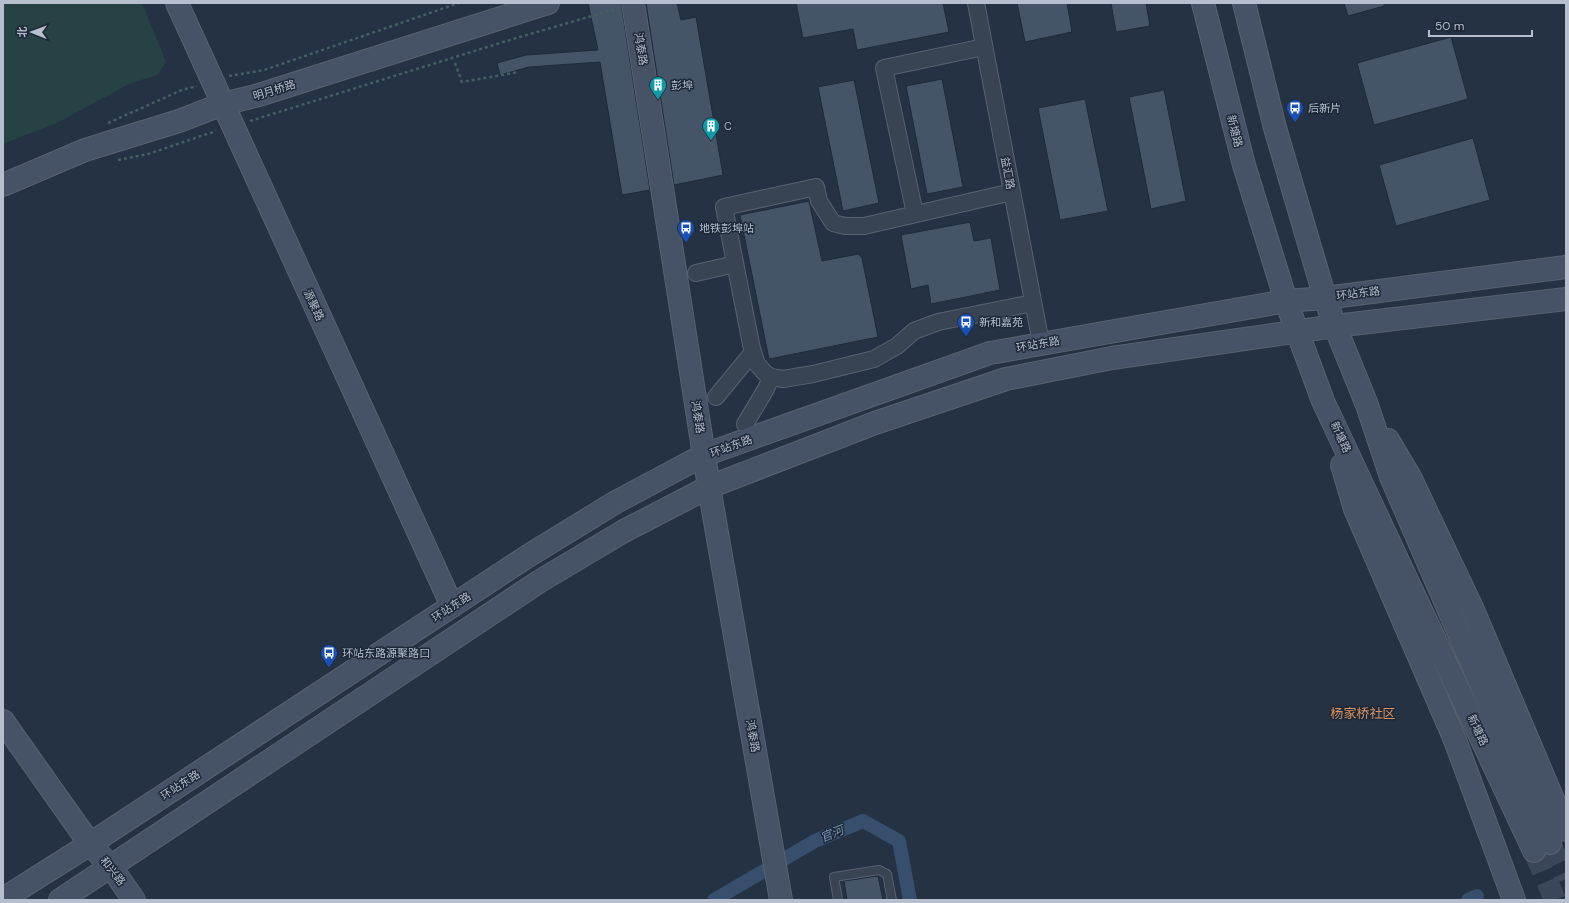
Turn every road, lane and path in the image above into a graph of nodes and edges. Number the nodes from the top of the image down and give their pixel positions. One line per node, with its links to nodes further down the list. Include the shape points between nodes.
1 (177, 3): 10 (main road, 源聚路)
2 (548, 3): 10 (main road, 明月桥路, via 259,95)
3 (633, 3): 11 (path); 33 (main road, 鸿泰路)
4 (976, 3): 7 (street, 益汇路)
5 (1203, 3): 23 (main road, 新塘路, via 1244,166)
6 (1244, 3): 21 (main road, 新塘路, via 1275,128)
7 (984, 47): 16 (street, 益汇路); 17 (street, via 884,68)
8 (455, 63): 9 (path, via 462,82)
9 (519, 72)
10 (222, 104): 11 (main road, 源聚路); 15 (main road, 明月桥路, via 179,121 85,150)
11 (232, 126): 14 (path, via 148,154); 35 (main road, 源聚路)
12 (710, 131): 13 (path)
13 (714, 157)
14 (118, 160)
15 (3, 185)
16 (1012, 192): 17 (street); 24 (street, 益汇路)
17 (915, 214): 18 (street, via 864,226 833,223 819,201 816,187 724,207)
18 (735, 264): 20 (street); 28 (street)
19 (1566, 267): 21 (main road, 环站东路)
20 (696, 273)
21 (1325, 298): 23 (main road, 环站东路); 25 (main road, 新塘路)
22 (1566, 299): 25 (main road)
23 (1286, 301): 26 (main road, 新塘路); 27 (main road, 环站东路)
24 (1033, 304): 27 (street, 益汇路); 29 (street, via 938,322 914,331 897,346 874,359 806,375 783,379)
25 (1335, 326): 26 (main road); 37 (main road, 新塘路, via 1367,405 1391,477)
26 (1298, 331): 31 (main road, 新塘路); 34 (main road, via 1112,358 1006,379 875,423)
27 (1041, 343): 33 (main road, 环站东路, via 990,353)
28 (753, 352): 29 (street, via 757,364); 30 (street)
29 (771, 377): 32 (street)
30 (716, 397)
31 (1323, 401): 37 (main road, 新塘路); 46 (main road, via 1355,509 1455,740)
32 (745, 424)
33 (704, 455): 34 (main road, 鸿泰路); 35 (main road, 环站东路, via 616,502)
34 (709, 487): 39 (main road, via 624,530 540,581); 40 (main road, 鸿泰路)
35 (452, 606): 38 (main road, 环站东路)
36 (3, 721): 38 (main road, 和兴路)
37 (1550, 841)
38 (90, 844): 39 (main road, 和兴路); 41 (main road, 环站东路)
39 (111, 867): 42 (main road); 43 (main road, 和兴路)
40 (780, 895)
41 (3, 899)
42 (60, 900)
43 (134, 900)
44 (838, 900): 45 (lane, via 834,877 879,870 888,874)
45 (892, 900)
46 (1514, 900)

